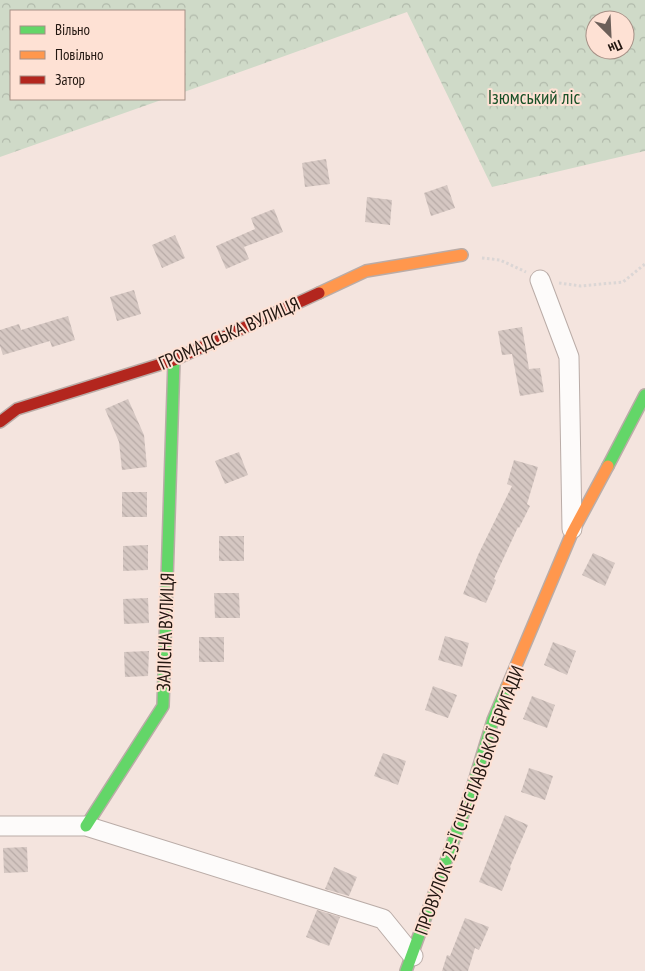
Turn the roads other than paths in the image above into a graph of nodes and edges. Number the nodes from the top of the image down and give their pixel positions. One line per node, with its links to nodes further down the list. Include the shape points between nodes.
1 (462, 255): 3 (street, ГРОМАДСЬКА ВУЛИЦЯ, via 366,270)
2 (540, 280): 6 (street, ПРОВУЛОК 25-Ї СІЧЕСЛАВСЬКОЇ БРИГАДИ, via 569,357)
3 (174, 360): 5 (street, ГРОМАДСЬКА ВУЛИЦЯ, via 17,409); 8 (street, ЗАЛІСНА ВУЛИЦЯ, via 163,706)
4 (645, 395): 6 (street, ПРОВУЛОК 25-Ї СІЧЕСЛАВСЬКОЇ БРИГАДИ)
5 (0, 422)
6 (572, 533): 9 (street, ПРОВУЛОК 25-Ї СІЧЕСЛАВСЬКОЇ БРИГАДИ, via 493,720 469,798)
7 (0, 826): 8 (street)
8 (86, 826): 9 (street, ПРОВУЛОК 25-Ї СІЧЕСЛАВСЬКОЇ БРИГАДИ, via 383,920)
9 (409, 964)

